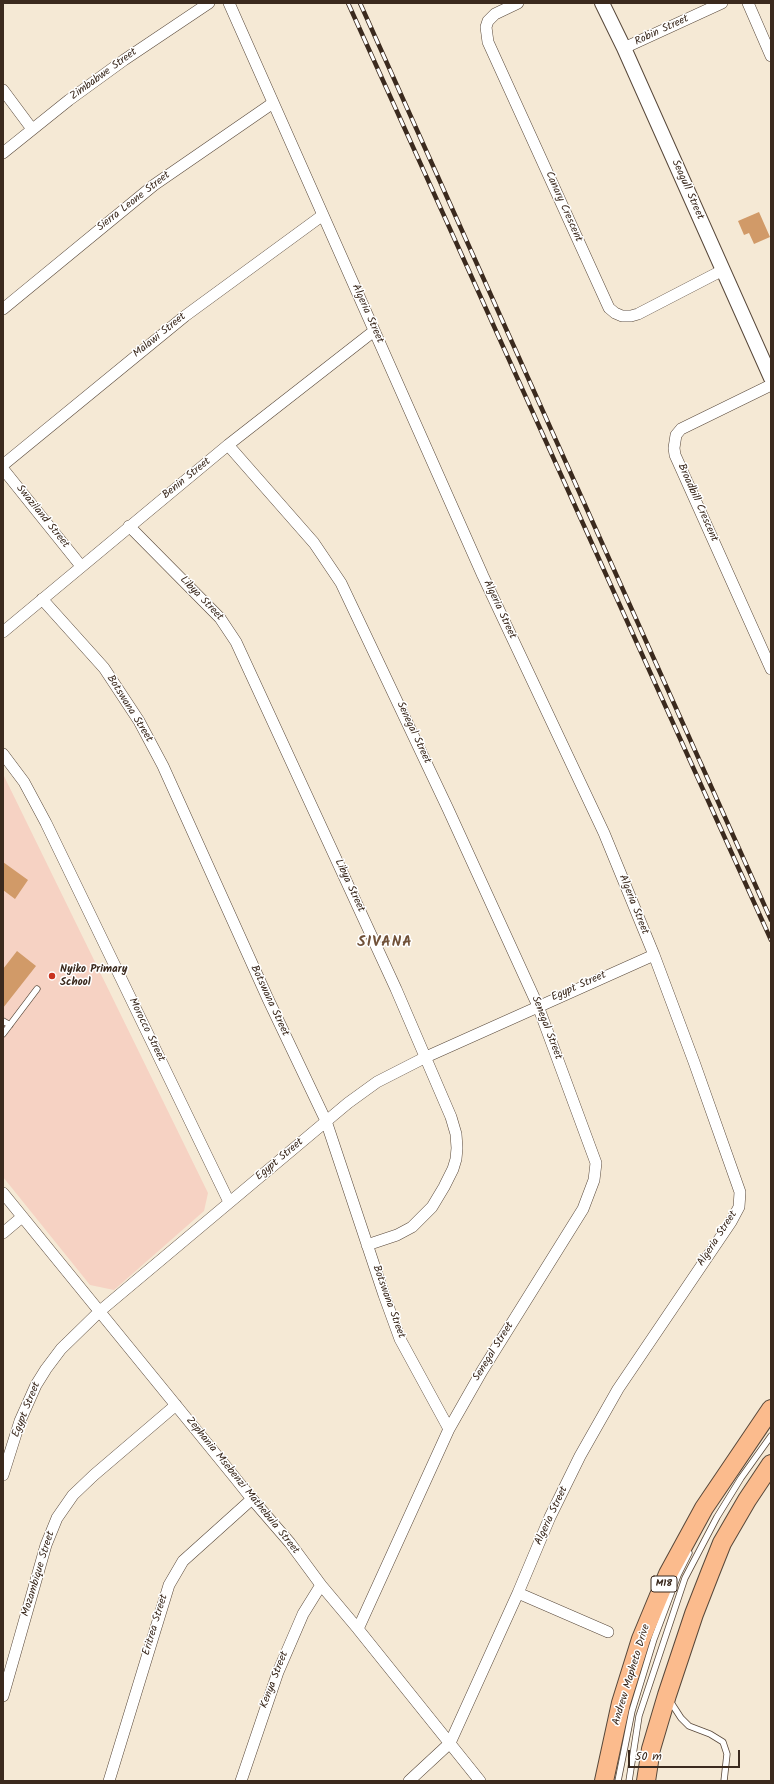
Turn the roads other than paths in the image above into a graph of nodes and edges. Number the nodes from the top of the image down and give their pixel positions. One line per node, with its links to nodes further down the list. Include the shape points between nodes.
1 (210, 3): 11 (street, Zimbabwe Street, via 124,60)
2 (229, 3): 10 (street, Algeria Street)
3 (518, 3): 14 (street, Canary Crescent, via 495,14 488,21 488,42 609,308 622,316 638,314)
4 (602, 3): 7 (street, Seagull Street)
5 (722, 3): 7 (street, Robin Street)
6 (748, 3): 8 (street)
7 (624, 48): 14 (street, Seagull Street)
8 (771, 56)
9 (3, 90): 11 (street)
10 (273, 104): 13 (street, Algeria Street); 15 (street, Sierra Leone Street, via 154,185)
11 (32, 130): 12 (street, Zimbabwe Street)
12 (3, 153)
13 (323, 215): 16 (street, Algeria Street); 20 (street, Malawi Street, via 196,307)
14 (723, 270): 17 (street, Seagull Street)
15 (3, 309)
16 (374, 331): 19 (street, Benin Street); 28 (street, Algeria Street, via 483,576 604,834)
17 (771, 378)
18 (771, 385): 26 (street, Broadbill Crescent, via 681,429 676,435 674,448)
19 (228, 444): 22 (street, Benin Street); 30 (street, Senegal Street, via 314,543 341,583)
20 (3, 465)
21 (3, 469): 23 (street, Swaziland Street)
22 (129, 526): 23 (street, Benin Street); 34 (street, Libya Street, via 230,630)
23 (81, 566): 24 (street, Benin Street)
24 (42, 599): 25 (street, Benin Street); 35 (street, Botswana Street, via 104,668 139,721 163,766)
25 (3, 632)
26 (771, 669)
27 (3, 754): 37 (street, Morocco Street, via 24,782 46,823)
28 (654, 954): 30 (street, Egypt Street); 53 (street, Algeria Street, via 736,1178 740,1192 739,1207 599,1420 550,1516)
29 (37, 989): 32 (lane)
30 (538, 1006): 34 (street, Egypt Street); 44 (street, Senegal Street, via 596,1163 594,1180 583,1209)
31 (3, 1021): 32 (lane)
32 (10, 1025): 33 (lane)
33 (3, 1034)
34 (426, 1057): 35 (street, Egypt Street, via 362,1092); 40 (street, Libya Street, via 456,1134 457,1148 453,1170 432,1207 412,1227)
35 (326, 1121): 37 (street, Egypt Street); 40 (street, Botswana Street)
36 (3, 1193): 38 (street, Zephania Msebenzi Mathebula Street)
37 (229, 1202): 41 (street, Egypt Street)
38 (22, 1218): 39 (street); 41 (street, Zephania Msebenzi Mathebula Street)
39 (3, 1233)
40 (367, 1245): 44 (street, Botswana Street, via 400,1339)
41 (100, 1311): 42 (street, Zephania Msebenzi Mathebula Street); 48 (street, Egypt Street, via 46,1368 20,1421)
42 (176, 1405): 50 (street, Zephania Msebenzi Mathebula Street); 57 (street, Mozambique Street, via 94,1475 73,1495 57,1518 46,1545)
43 (771, 1409): 63 (main road, Andrew Mapheto Drive / M18, via 704,1508 668,1574 641,1639 621,1703)
44 (449, 1429): 54 (street, Senegal Street)
45 (771, 1436): 65 (lane, via 717,1517 686,1578 639,1716)
46 (744, 1463): 49 (lane)
47 (771, 1464): 56 (main road, via 722,1543 694,1614)
48 (3, 1475)
49 (732, 1481)
50 (252, 1499): 52 (street, Zephania Msebenzi Mathebula Street, via 290,1543); 59 (street, Eritrea Street, via 183,1561 169,1585)
51 (692, 1549): 64 (lane, via 678,1575 654,1639 632,1711)
52 (321, 1585): 54 (street, Zephania Msebenzi Mathebula Street); 60 (street, Kenya Street, via 302,1614 278,1672)
53 (518, 1593): 55 (street); 58 (street, Algeria Street)
54 (358, 1629): 58 (street, Zephania Msebenzi Mathebula Street)
55 (608, 1632)
56 (667, 1695): 66 (main road, via 651,1749); 67 (lane, via 689,1726 723,1742 727,1754)
57 (3, 1696)
58 (450, 1742): 61 (street, Algeria Street); 62 (street, Zephania Msebenzi Mathebula Street)
59 (109, 1781)
60 (241, 1781)
61 (409, 1781)
62 (480, 1781)
63 (604, 1781)
64 (618, 1781)
65 (629, 1781)
66 (646, 1781)
67 (724, 1781)

